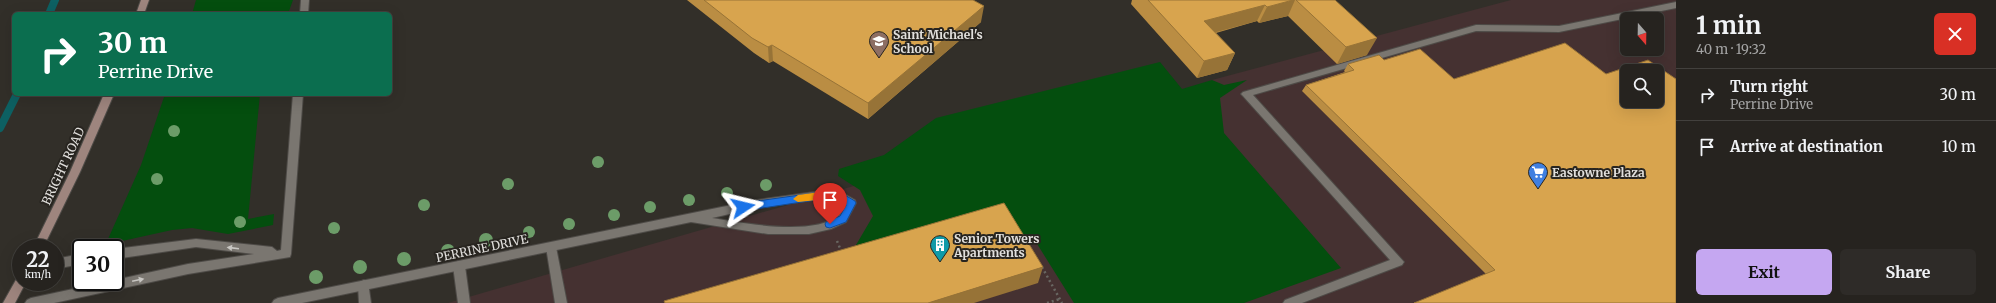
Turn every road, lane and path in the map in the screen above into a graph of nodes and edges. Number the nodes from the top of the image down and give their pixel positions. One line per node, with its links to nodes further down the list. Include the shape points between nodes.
1 (145, 0): 4 (main road)
2 (305, 0): 5 (street)
3 (1676, 5): 28 (street, via 1559,29 1476,28 1246,94 1398,262)
4 (141, 12)
5 (304, 12)
6 (108, 96): 10 (main road, BRIGHT ROAD, via 70,184)
7 (298, 96): 13 (street)
8 (691, 218): 9 (street, PERRINE DRIVE, via 755,229 814,231); 9 (street, PERRINE DRIVE, via 756,204 836,194 851,203 843,219); 11 (street, PERRINE DRIVE)
9 (830, 224): 14 (path)
10 (42, 239)
11 (551, 247): 16 (street, PERRINE DRIVE); 25 (street)
12 (124, 253): 13 (street, one-way to 12, via 196,243)
13 (286, 254): 21 (street, one-way to 13, via 188,269)
14 (844, 259)
15 (1039, 261): 19 (path)
16 (459, 266): 17 (street, PERRINE DRIVE); 24 (street)
17 (364, 285): 22 (street, PERRINE DRIVE); 23 (street)
18 (16, 291): 20 (main road)
19 (1060, 299): 26 (path); 27 (path)
20 (9, 303)
21 (31, 303)
22 (278, 303)
23 (365, 303)
24 (464, 303)
25 (561, 303)
26 (1048, 303)
27 (1062, 303)
28 (1289, 303)

